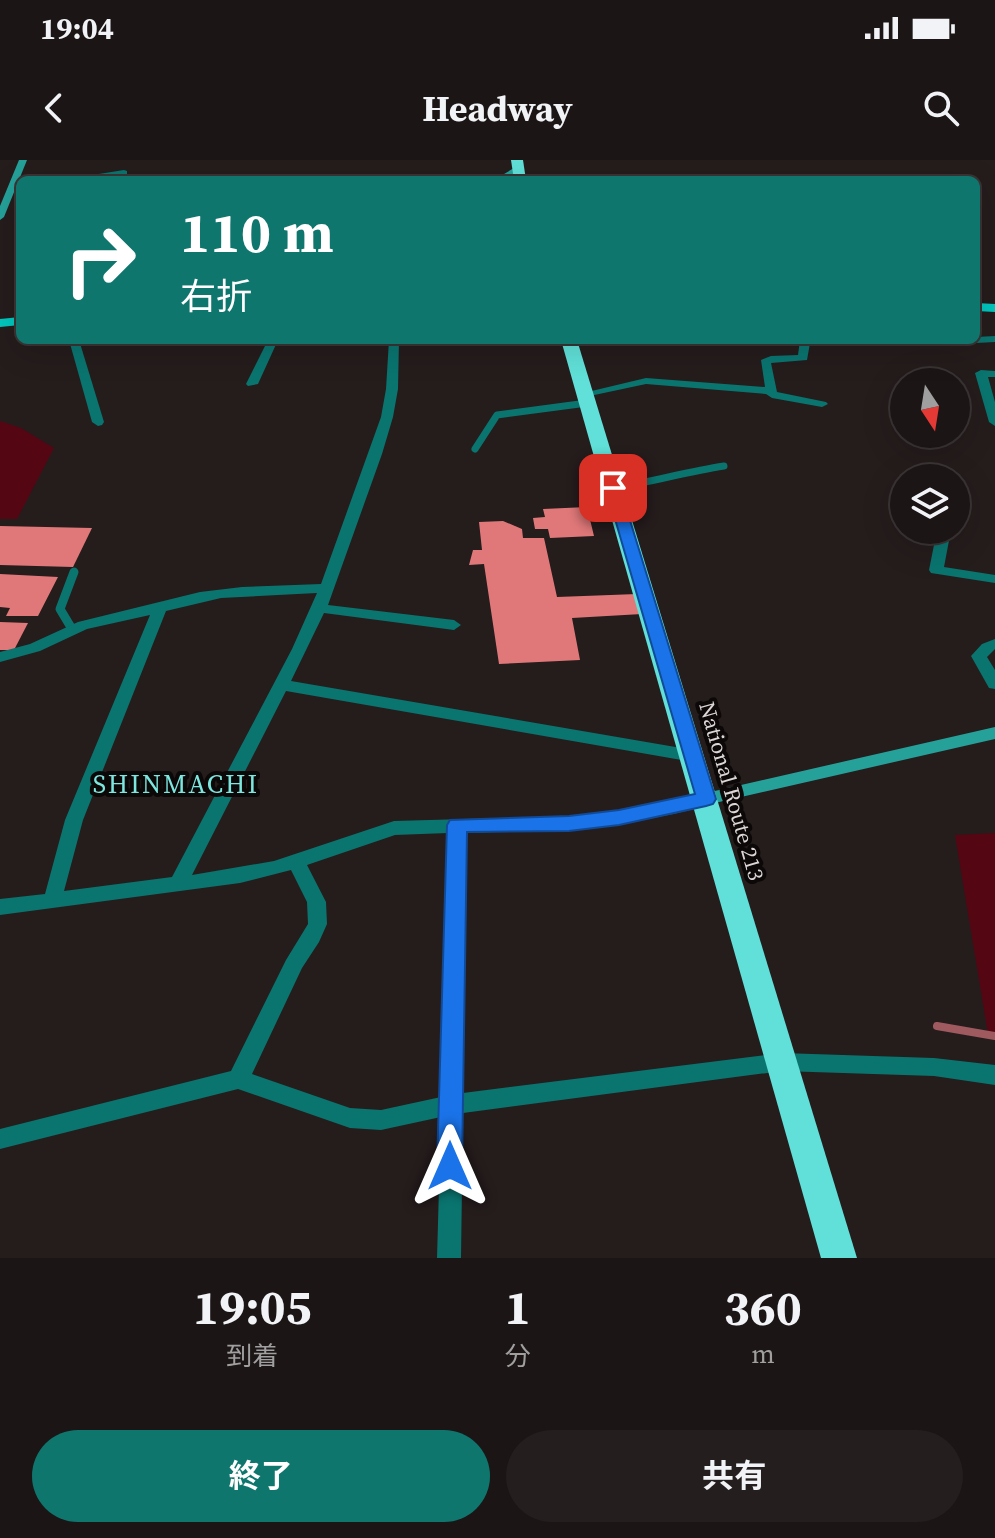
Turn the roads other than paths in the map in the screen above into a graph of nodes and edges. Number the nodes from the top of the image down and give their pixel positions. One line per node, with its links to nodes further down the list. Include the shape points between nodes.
1 (124, 173): 2 (street)
2 (99, 176)
3 (16, 186): 4 (street)
4 (0, 217)
5 (75, 344): 15 (street)
6 (271, 344): 11 (street)
7 (394, 344): 23 (street, via 387,417)
8 (570, 344): 13 (highway, National Route 213)
9 (805, 344): 12 (street, via 803,358 765,362)
10 (995, 374): 16 (street, via 981,373)
11 (252, 384)
12 (771, 391): 13 (street, via 646,381); 14 (street, via 776,397)
13 (586, 398): 17 (lane, via 497,415); 19 (highway, National Route 213)
14 (822, 404)
15 (98, 422)
16 (995, 422)
17 (475, 449)
18 (724, 466): 19 (lane)
19 (613, 488): 33 (highway, National Route 213)
20 (941, 544): 22 (street, via 936,570)
21 (74, 572): 27 (lane, via 58,607)
22 (995, 579)
23 (327, 588): 24 (street, via 217,595); 25 (street)
24 (160, 608): 27 (street); 38 (street, via 74,820)
25 (319, 608): 26 (street); 31 (street)
26 (454, 625)
27 (72, 629): 29 (street, via 35,648)
28 (995, 644): 30 (street, via 979,656)
29 (0, 657)
30 (995, 684)
31 (282, 685): 33 (street); 37 (street)
32 (995, 733): 34 (street)
33 (693, 756): 34 (highway, National Route 213)
34 (706, 799): 35 (street, via 569,823); 40 (highway, National Route 213)
35 (457, 825): 36 (street, via 394,828); 43 (street)
36 (294, 860): 37 (street, via 240,876); 42 (street, via 314,898 318,929 294,964 271,1022)
37 (178, 884): 38 (street)
38 (53, 898): 39 (street)
39 (0, 907)
40 (782, 1062): 41 (street, via 934,1067); 43 (street); 46 (highway, National Route 213)
41 (995, 1075)
42 (238, 1079): 43 (street, via 365,1120); 44 (street)
43 (450, 1105): 45 (street)
44 (0, 1139)
45 (449, 1258)
46 (839, 1258)

